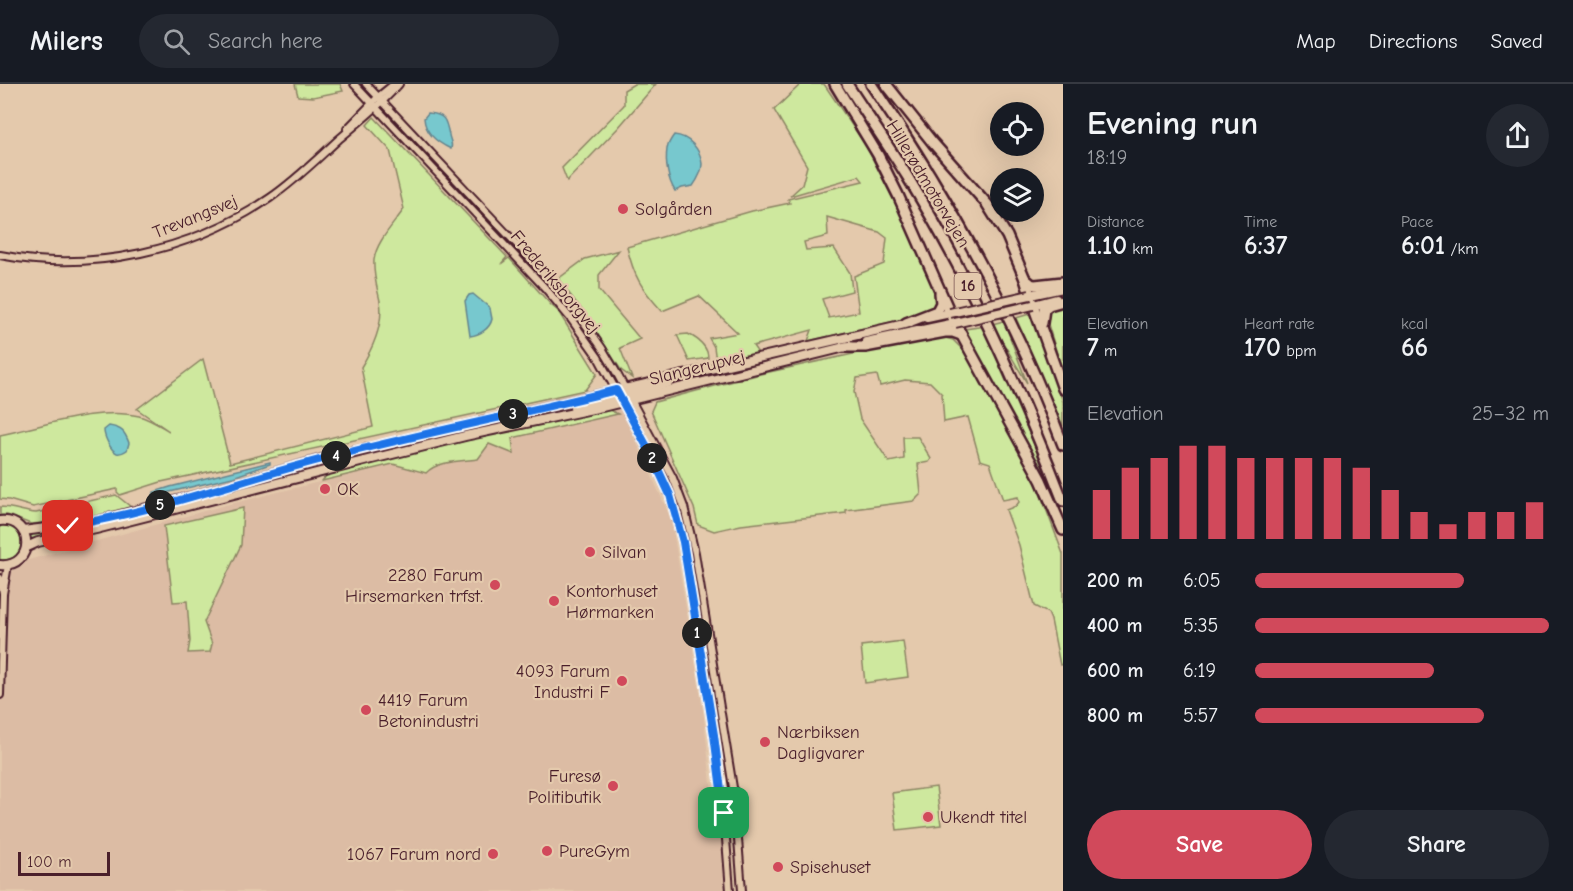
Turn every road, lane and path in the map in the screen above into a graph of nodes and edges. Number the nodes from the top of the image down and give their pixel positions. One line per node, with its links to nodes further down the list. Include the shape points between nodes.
1 (354, 84): 10 (street, Frederiksborgvej)
2 (366, 84): 9 (street, Frederiksborgvej)
3 (394, 84): 9 (street)
4 (399, 84): 9 (street)
5 (835, 84): 15 (highway, via 878,155)
6 (846, 84): 27 (highway, Hillerødmotorvejen / 16, via 907,175 947,245 1009,370)
7 (871, 84): 26 (highway, Hillerødmotorvejen / 16, via 981,265)
8 (886, 84): 12 (highway, via 987,204 1007,236)
9 (381, 99): 10 (street, Trevangsvej); 25 (street, Frederiksborgvej, via 576,311 602,348)
10 (374, 106): 11 (street, Trevangsvej, via 288,185 254,209 207,233 175,245 115,258 33,260); 25 (street, Frederiksborgvej, via 560,305)
11 (0, 255)
12 (1025, 279): 13 (highway, via 1035,285); 17 (highway)
13 (1063, 282)
14 (1063, 288): 17 (main road)
15 (940, 291): 18 (highway); 19 (highway, via 937,311)
16 (1063, 299): 17 (main road); 21 (highway, via 1044,309)
17 (1031, 300): 18 (main road, Slangerupvej, bridge); 20 (main road, Slangerupvej, bridge); 21 (highway)
18 (950, 313): 19 (main road, Slangerupvej); 20 (main road)
19 (906, 323): 25 (main road, Slangerupvej, via 697,372)
20 (955, 323): 22 (highway); 23 (main road, Slangerupvej)
21 (1043, 329): 24 (highway)
22 (962, 335): 23 (highway, via 948,332); 29 (highway, via 1041,480)
23 (845, 347): 25 (main road, Slangerupvej)
24 (1063, 389)
25 (624, 395): 30 (main road, Slangerupvej, via 322,459 93,522); 31 (main road, Slangerupvej, via 532,422); 36 (street, Frederiksborgvej, via 670,495 683,542 714,735); 37 (street, Frederiksborgvej, via 673,478 693,539 735,800)
26 (1063, 445)
27 (1063, 501)
28 (0, 521): 30 (main road, via 13,523)
29 (1063, 530)
30 (23, 531): 31 (main road)
31 (27, 547): 32 (main road, via 20,559)
32 (4, 565): 34 (street)
33 (0, 578): 34 (street)
34 (3, 594): 35 (street)
35 (0, 696)
36 (730, 891)
37 (742, 891)

